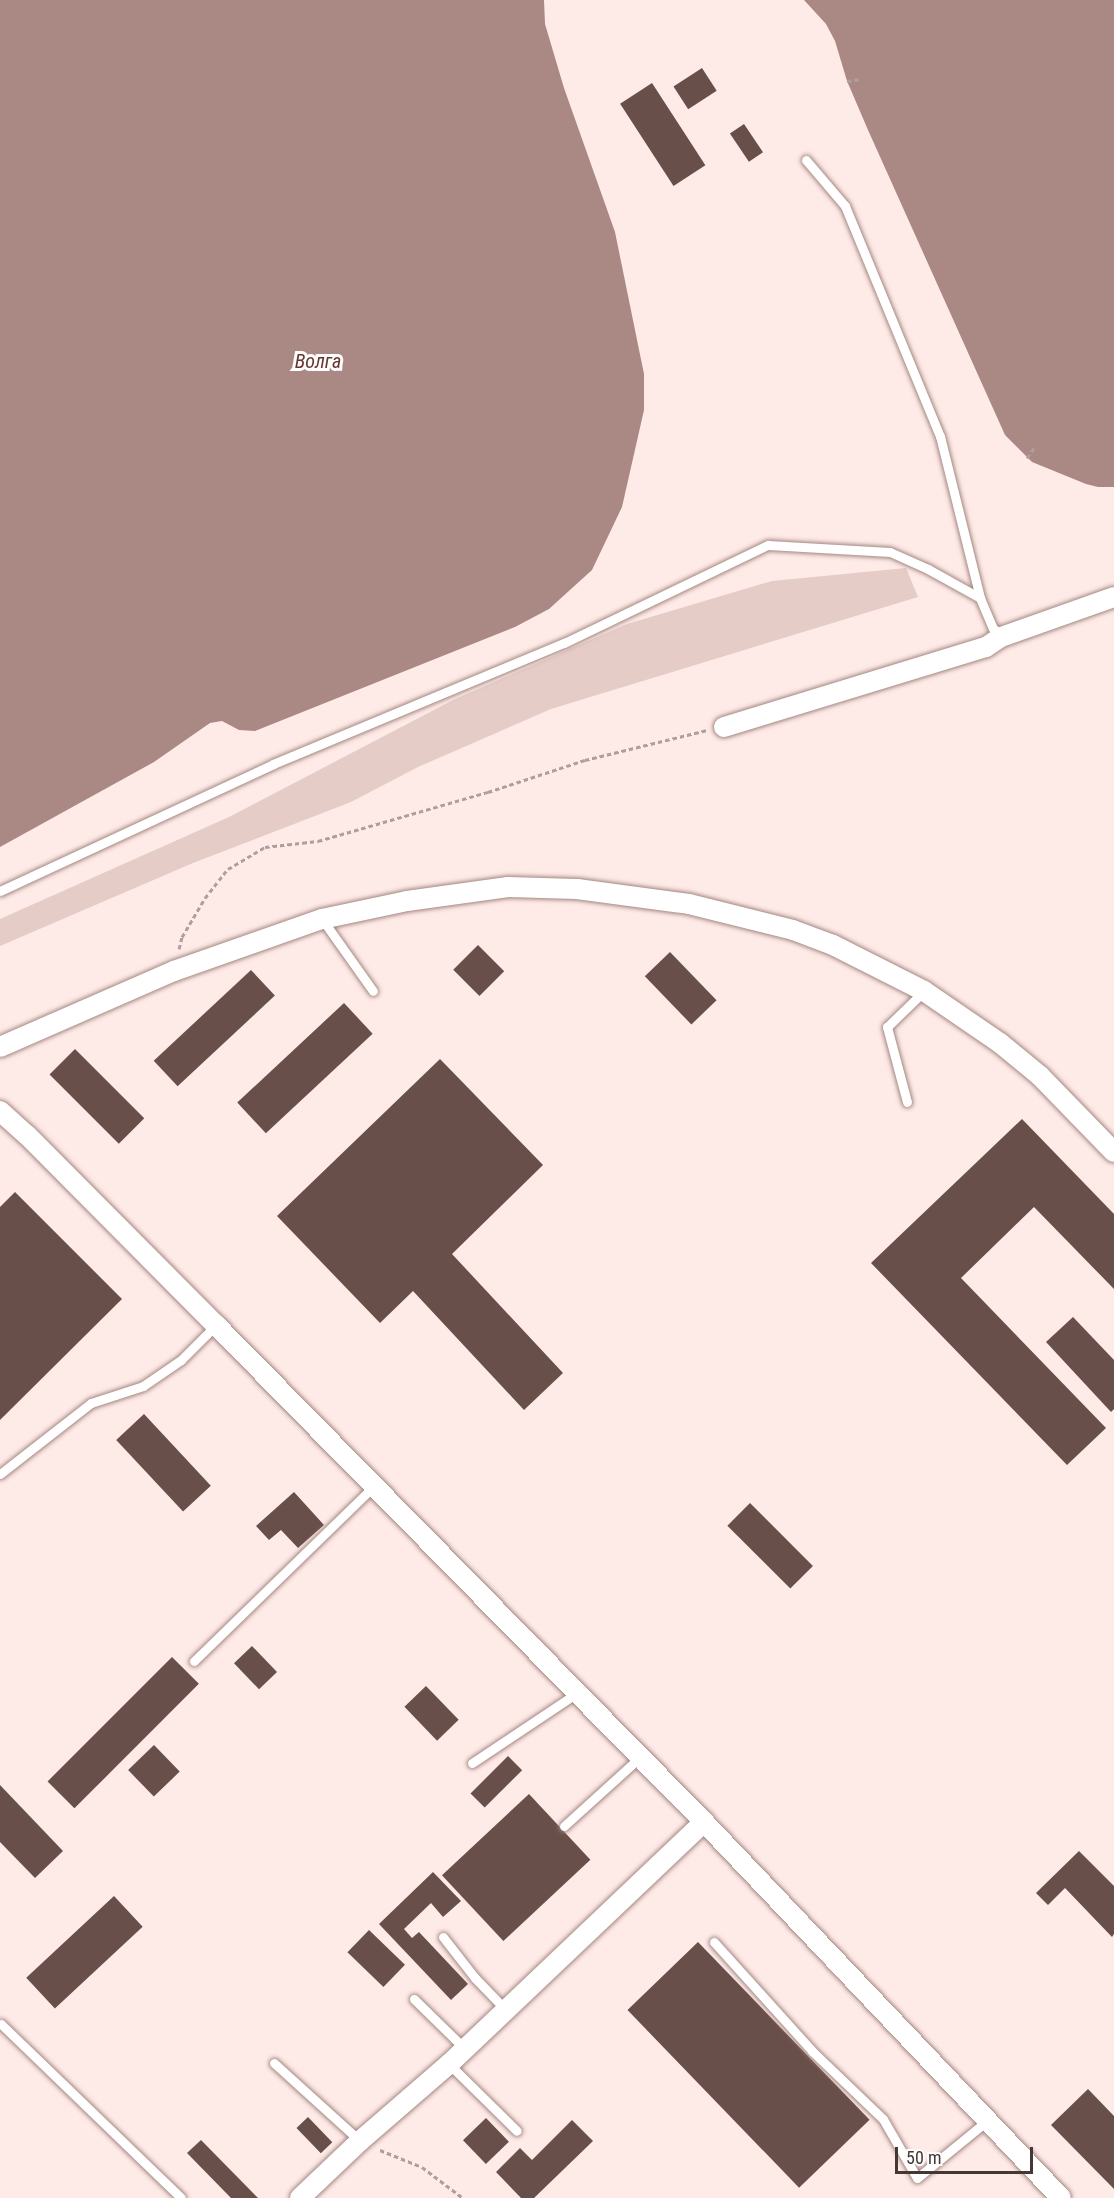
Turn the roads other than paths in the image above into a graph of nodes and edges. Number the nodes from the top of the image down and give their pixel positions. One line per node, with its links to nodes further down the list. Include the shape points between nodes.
1 (806, 160): 3 (lane, via 845,206 940,435)
2 (1114, 597): 4 (street)
3 (980, 598): 4 (lane, via 993,628); 6 (lane, via 890,552 768,545 564,643 273,764)
4 (1002, 637): 5 (street, via 986,647)
5 (724, 727)
6 (0, 891)
7 (322, 919): 8 (lane); 9 (street, via 407,901 508,887 577,889 689,904 794,930 833,945); 10 (street, via 174,971)
8 (373, 991)
9 (924, 992): 11 (lane, via 887,1028); 13 (street, via 1000,1043 1040,1076)
10 (0, 1047)
11 (907, 1102)
12 (0, 1111): 14 (street)
13 (1114, 1152)
14 (216, 1325): 15 (lane, via 181,1360 143,1386 91,1403); 16 (street)
15 (0, 1474)
16 (374, 1486): 17 (lane); 18 (street)
17 (194, 1661)
18 (577, 1693): 19 (street); 20 (lane)
19 (640, 1757): 21 (street); 22 (lane)
20 (472, 1763)
21 (704, 1822): 26 (street); 31 (street)
22 (564, 1826)
23 (443, 1936): 26 (lane)
24 (714, 1942): 31 (lane, via 812,2051 883,2120 916,2178)
25 (414, 1999): 28 (lane)
26 (506, 2010): 28 (street)
27 (1, 2024): 34 (lane)
28 (465, 2049): 30 (street)
29 (274, 2063): 33 (lane)
30 (449, 2064): 32 (lane); 33 (street)
31 (988, 2120): 36 (street)
32 (517, 2131)
33 (360, 2141): 35 (street)
34 (181, 2198)
35 (300, 2198)
36 (1061, 2198)

